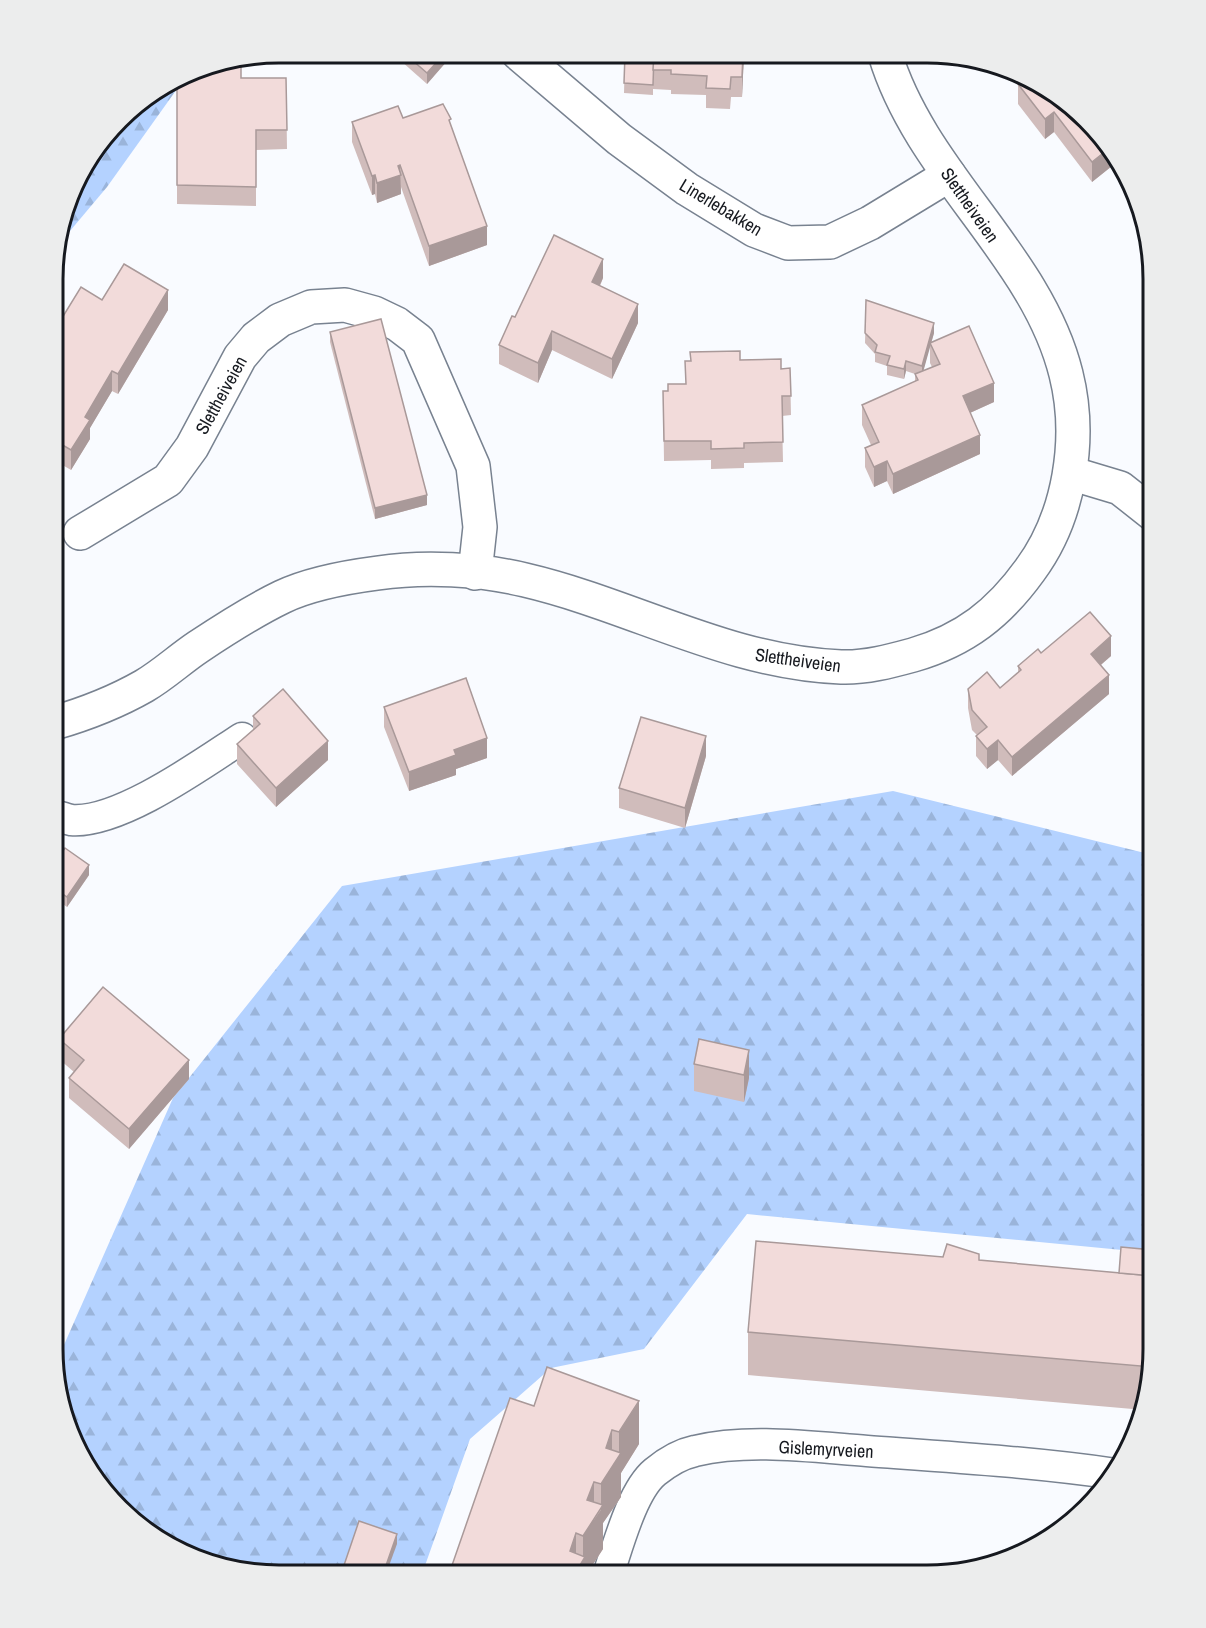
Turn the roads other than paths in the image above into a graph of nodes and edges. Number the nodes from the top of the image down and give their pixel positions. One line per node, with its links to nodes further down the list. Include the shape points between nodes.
1 (530, 63): 3 (street, Linerlebakken, via 619,139 687,189 754,230 788,243 830,242 879,218)
2 (888, 63): 3 (street, Slettheiveien, via 914,125)
3 (949, 175): 4 (street, Slettheiveien, via 1053,332 1073,416)
4 (1070, 473): 5 (street, via 1120,488); 7 (street, Slettheiveien, via 1057,519 1040,557 1014,593 975,628 931,650 888,662 844,668 730,650 524,580)
5 (1143, 506)
6 (80, 533): 7 (street, Slettheiveien, via 168,480 192,447 240,357 256,338 279,320 310,307 345,305 397,324 418,340 473,466 480,527)
7 (475, 573): 8 (street, Slettheiveien, via 380,572 286,595 198,647 148,684 109,704)
8 (63, 720)
9 (242, 738): 10 (lane, via 148,795 100,817)
10 (63, 818)
11 (1104, 1473): 12 (lane, Gislemyrveien, via 991,1460 803,1447 751,1445 695,1451 654,1473 640,1491)
12 (612, 1565)

